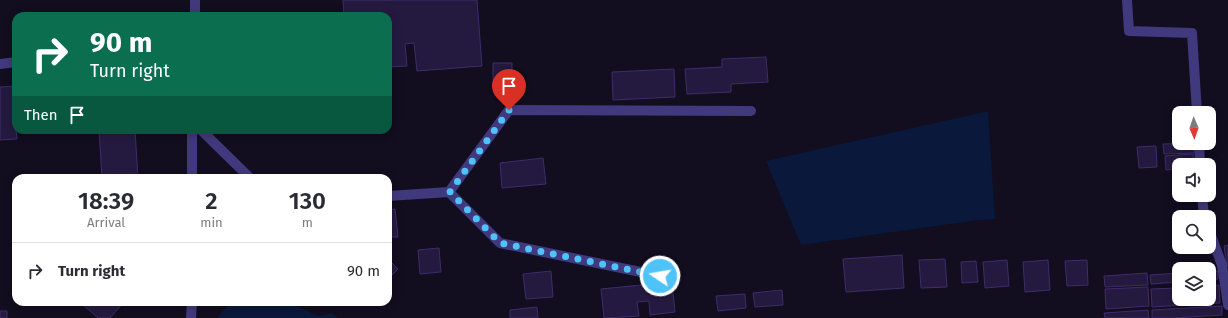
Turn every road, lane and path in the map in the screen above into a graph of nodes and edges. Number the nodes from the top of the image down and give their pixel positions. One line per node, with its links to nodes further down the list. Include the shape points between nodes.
1 (195, 0): 3 (street)
2 (1127, 0): 6 (street, via 1129,31 1192,33)
3 (195, 12)
4 (12, 62): 5 (street)
5 (0, 64)
6 (1197, 106)
7 (751, 111): 12 (street, via 509,110)
8 (192, 134): 10 (street)
9 (205, 134): 11 (street)
10 (192, 174)
11 (246, 174)
12 (450, 192): 13 (street); 15 (street, via 500,243)
13 (392, 196)
14 (1216, 249): 16 (street, via 1222,265)
15 (660, 276)
16 (1228, 305)
17 (193, 306): 18 (street)
18 (191, 318)

